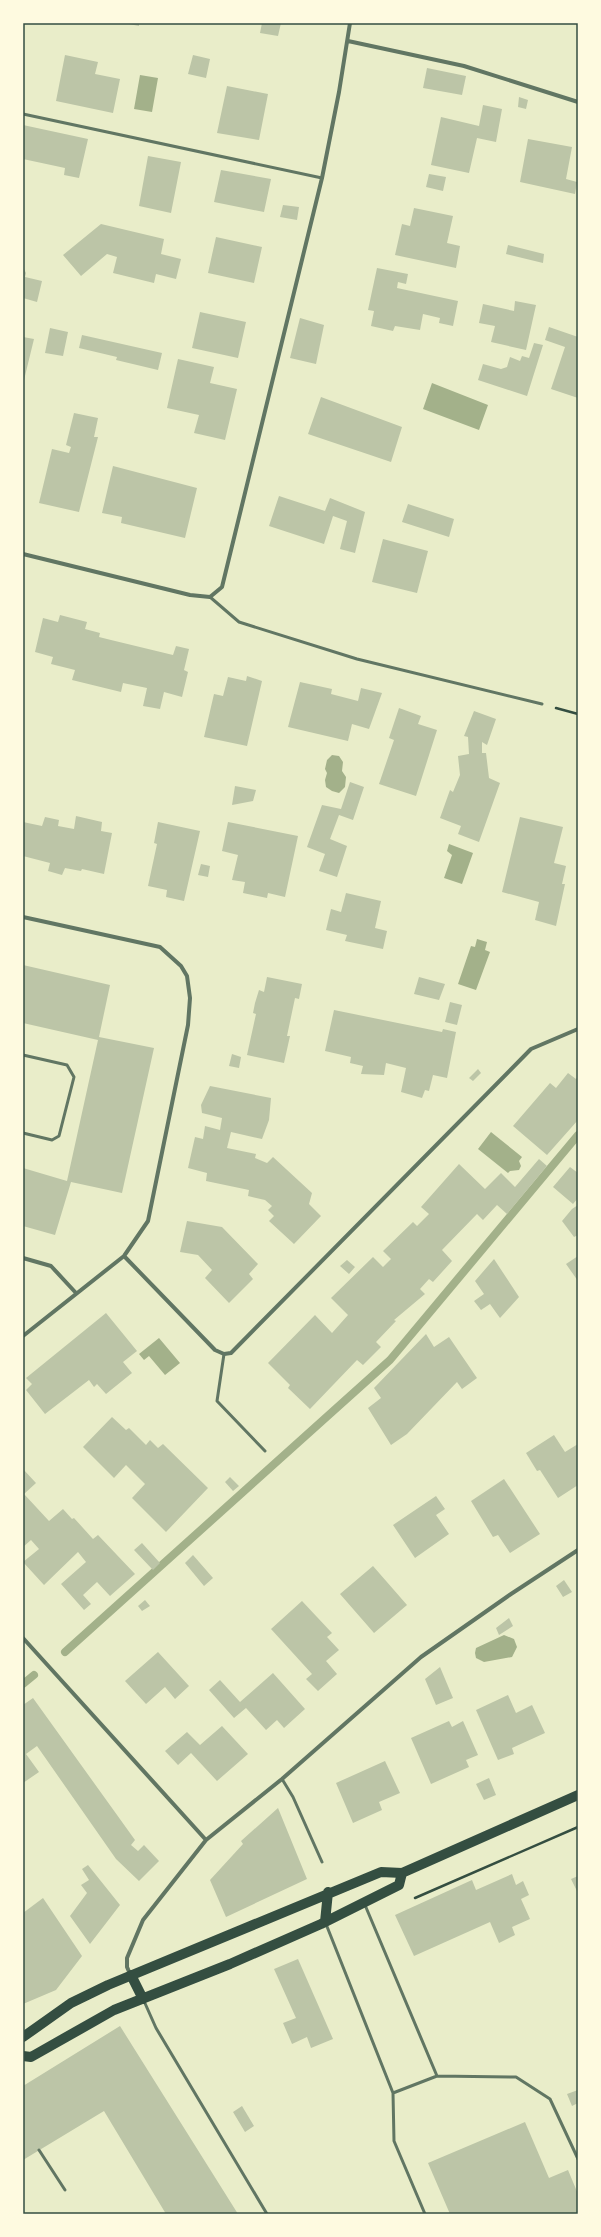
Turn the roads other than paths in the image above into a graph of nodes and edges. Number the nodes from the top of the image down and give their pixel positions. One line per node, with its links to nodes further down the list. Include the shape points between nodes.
1 (350, 23): 2 (street)
2 (348, 41): 3 (street, via 464,66); 5 (street)
3 (578, 102)
4 (23, 114): 5 (lane)
5 (322, 178): 7 (street, via 222,587)
6 (23, 554): 7 (street, via 190,595)
7 (210, 597): 8 (lane, via 239,622 357,659)
8 (542, 704)
9 (23, 917): 13 (street, via 160,947 180,966 186,976 190,998 188,1025 148,1221)
10 (578, 1029): 17 (street, via 531,1049 231,1352)
11 (23, 1054): 12 (lane, via 67,1065 74,1077 59,1136 52,1140)
12 (23, 1133)
13 (124, 1256): 15 (street); 17 (street, via 215,1350)
14 (23, 1258): 15 (street, via 50,1266)
15 (76, 1293): 16 (street)
16 (23, 1336)
17 (224, 1354): 18 (lane, via 217,1401)
18 (265, 1451)
19 (578, 1550): 21 (street, via 421,1657)
20 (23, 1638): 23 (street)
21 (282, 1779): 23 (street); 24 (lane, via 293,1797)
22 (578, 1795): 25 (main road)
23 (206, 1840): 29 (street, via 143,1920 127,1958 127,1968)
24 (322, 1862)
25 (402, 1873): 26 (main road, via 381,1872); 27 (main road, via 399,1885)
26 (328, 1892): 28 (main road); 29 (main road)
27 (364, 1903): 28 (main road); 33 (lane)
28 (325, 1922): 30 (main road); 34 (lane)
29 (131, 1975): 30 (main road); 31 (main road, via 71,2003)
30 (142, 1999): 32 (main road, via 87,2024 31,2057); 38 (lane, via 156,2028)
31 (23, 2037)
32 (23, 2056)
33 (437, 2076): 34 (lane); 36 (lane, via 516,2078 550,2099)
34 (393, 2093): 39 (lane, via 394,2141)
35 (39, 2150): 37 (lane)
36 (578, 2159)
37 (64, 2190)
38 (266, 2214)
39 (425, 2214)

